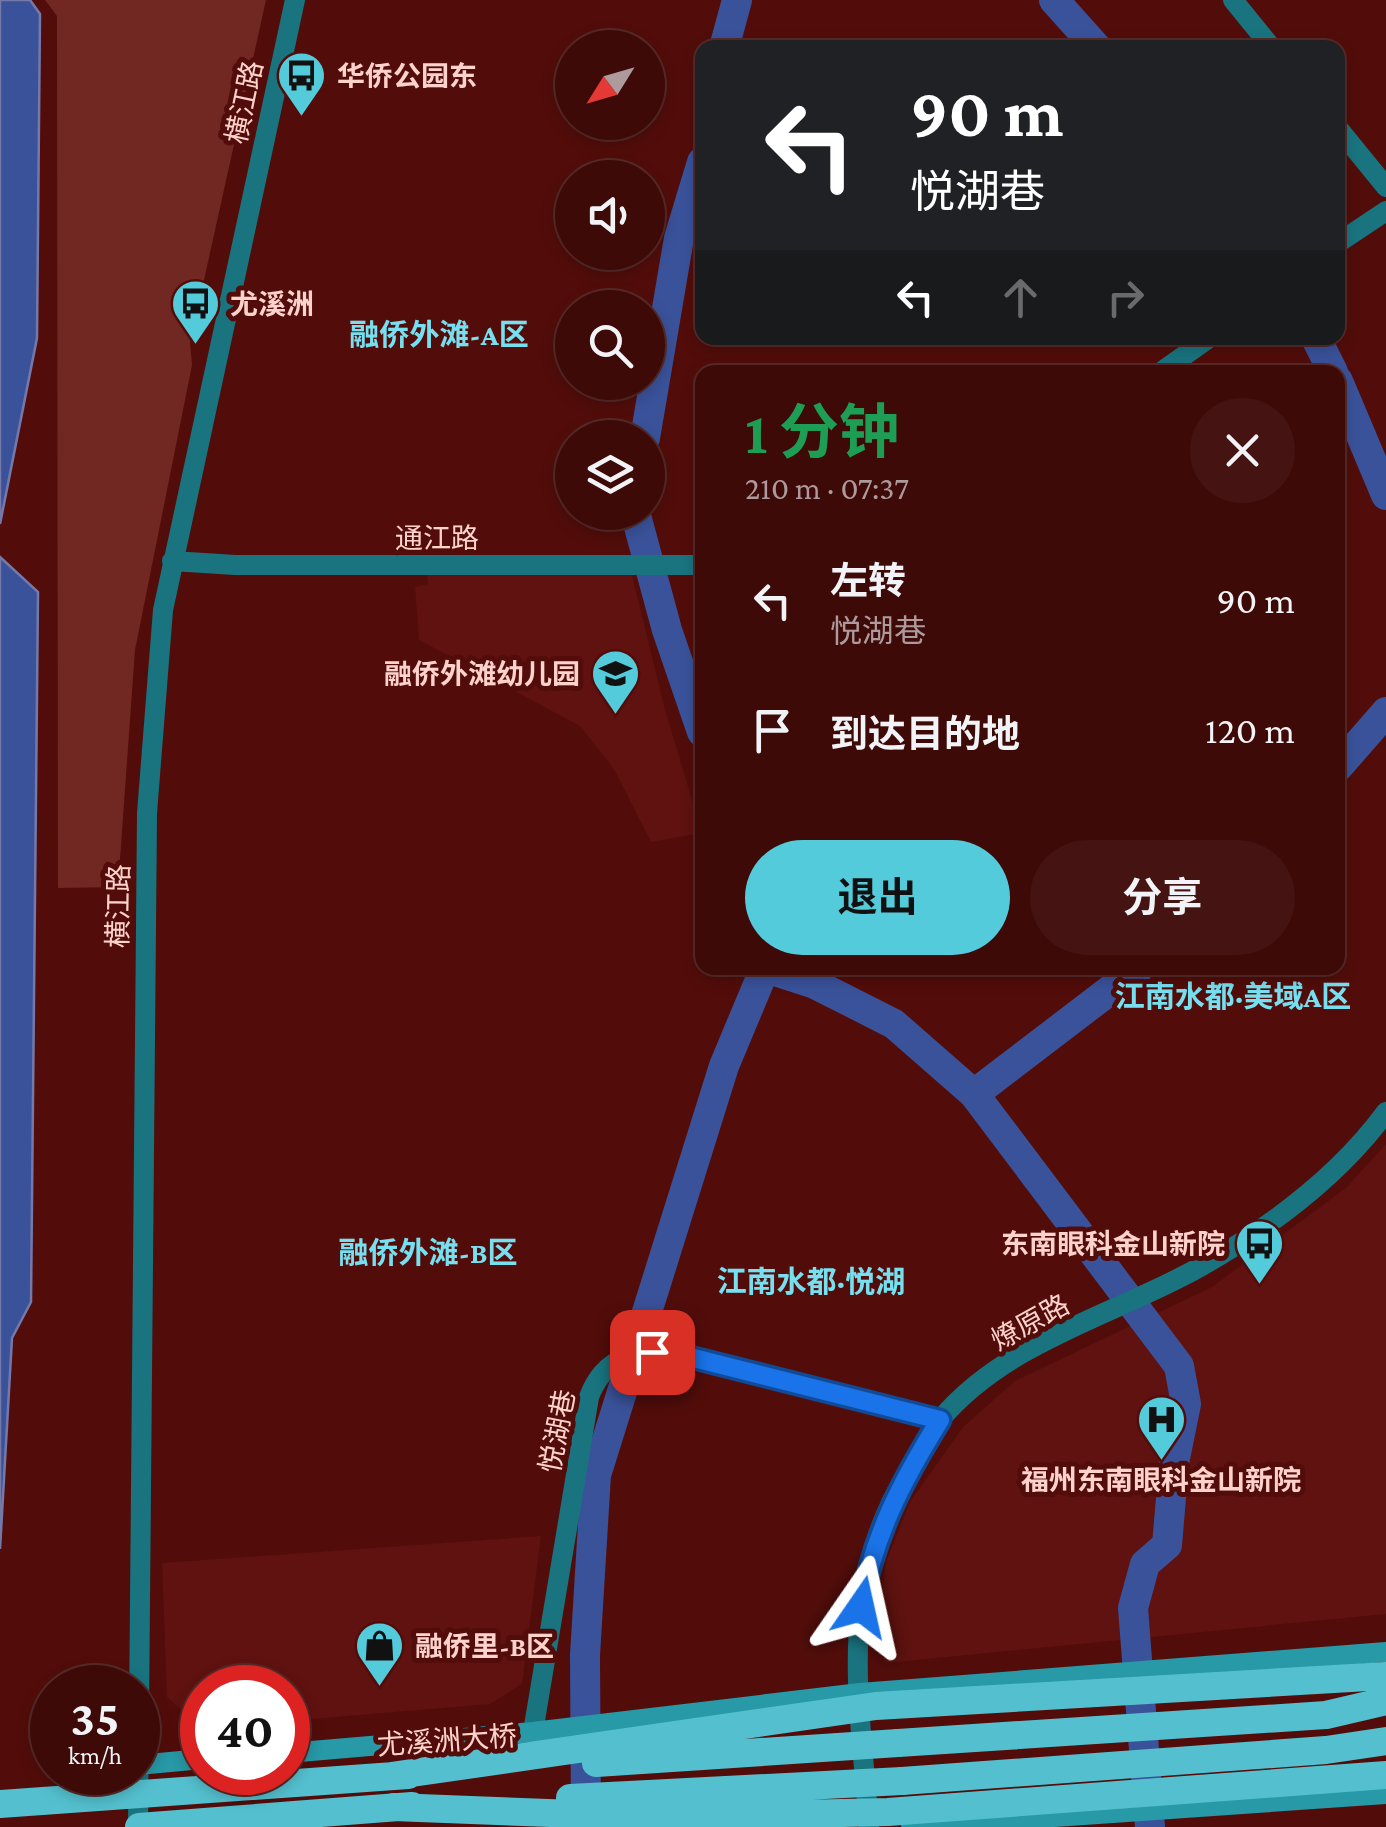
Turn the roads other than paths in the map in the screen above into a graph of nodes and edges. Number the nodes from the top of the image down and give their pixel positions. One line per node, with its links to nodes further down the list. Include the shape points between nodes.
1 (295, 0): 10 (street, 横江路)
2 (1233, 0): 3 (street)
3 (1266, 40)
4 (1345, 137): 5 (street)
5 (1386, 188)
6 (1386, 211): 7 (street)
7 (1345, 238)
8 (1198, 345): 9 (street)
9 (1171, 365)
10 (172, 561): 11 (street, 通江路); 15 (street, 横江路, via 160,630 147,813)
11 (695, 565)
12 (1386, 1112): 13 (street, 燎原路, via 1311,1190 1221,1254 1014,1360)
13 (940, 1420): 17 (street, 燎原路, via 898,1488 873,1549 861,1607); 19 (street, 悦湖巷, via 674,1353 620,1358 606,1367 589,1397)
14 (1386, 1652): 17 (main road)
15 (139, 1665)
16 (1386, 1676): 23 (highway, bridge, via 876,1706)
17 (860, 1693): 19 (main road); 29 (street, 燎原路)
18 (1386, 1701): 23 (highway, 尤溪洲大桥, bridge, via 1326,1715)
19 (533, 1732): 21 (main road)
20 (1386, 1741): 27 (highway, bridge, via 902,1781)
21 (310, 1750)
22 (1386, 1775): 27 (highway, bridge, via 888,1812 655,1818)
23 (391, 1776): 26 (highway, 尤溪洲大桥, bridge)
24 (1386, 1794): 30 (main road)
25 (138, 1795): 28 (street, 横江路)
26 (0, 1804)
27 (393, 1807): 28 (highway, bridge)
28 (139, 1827)
29 (869, 1827)
30 (911, 1827)

